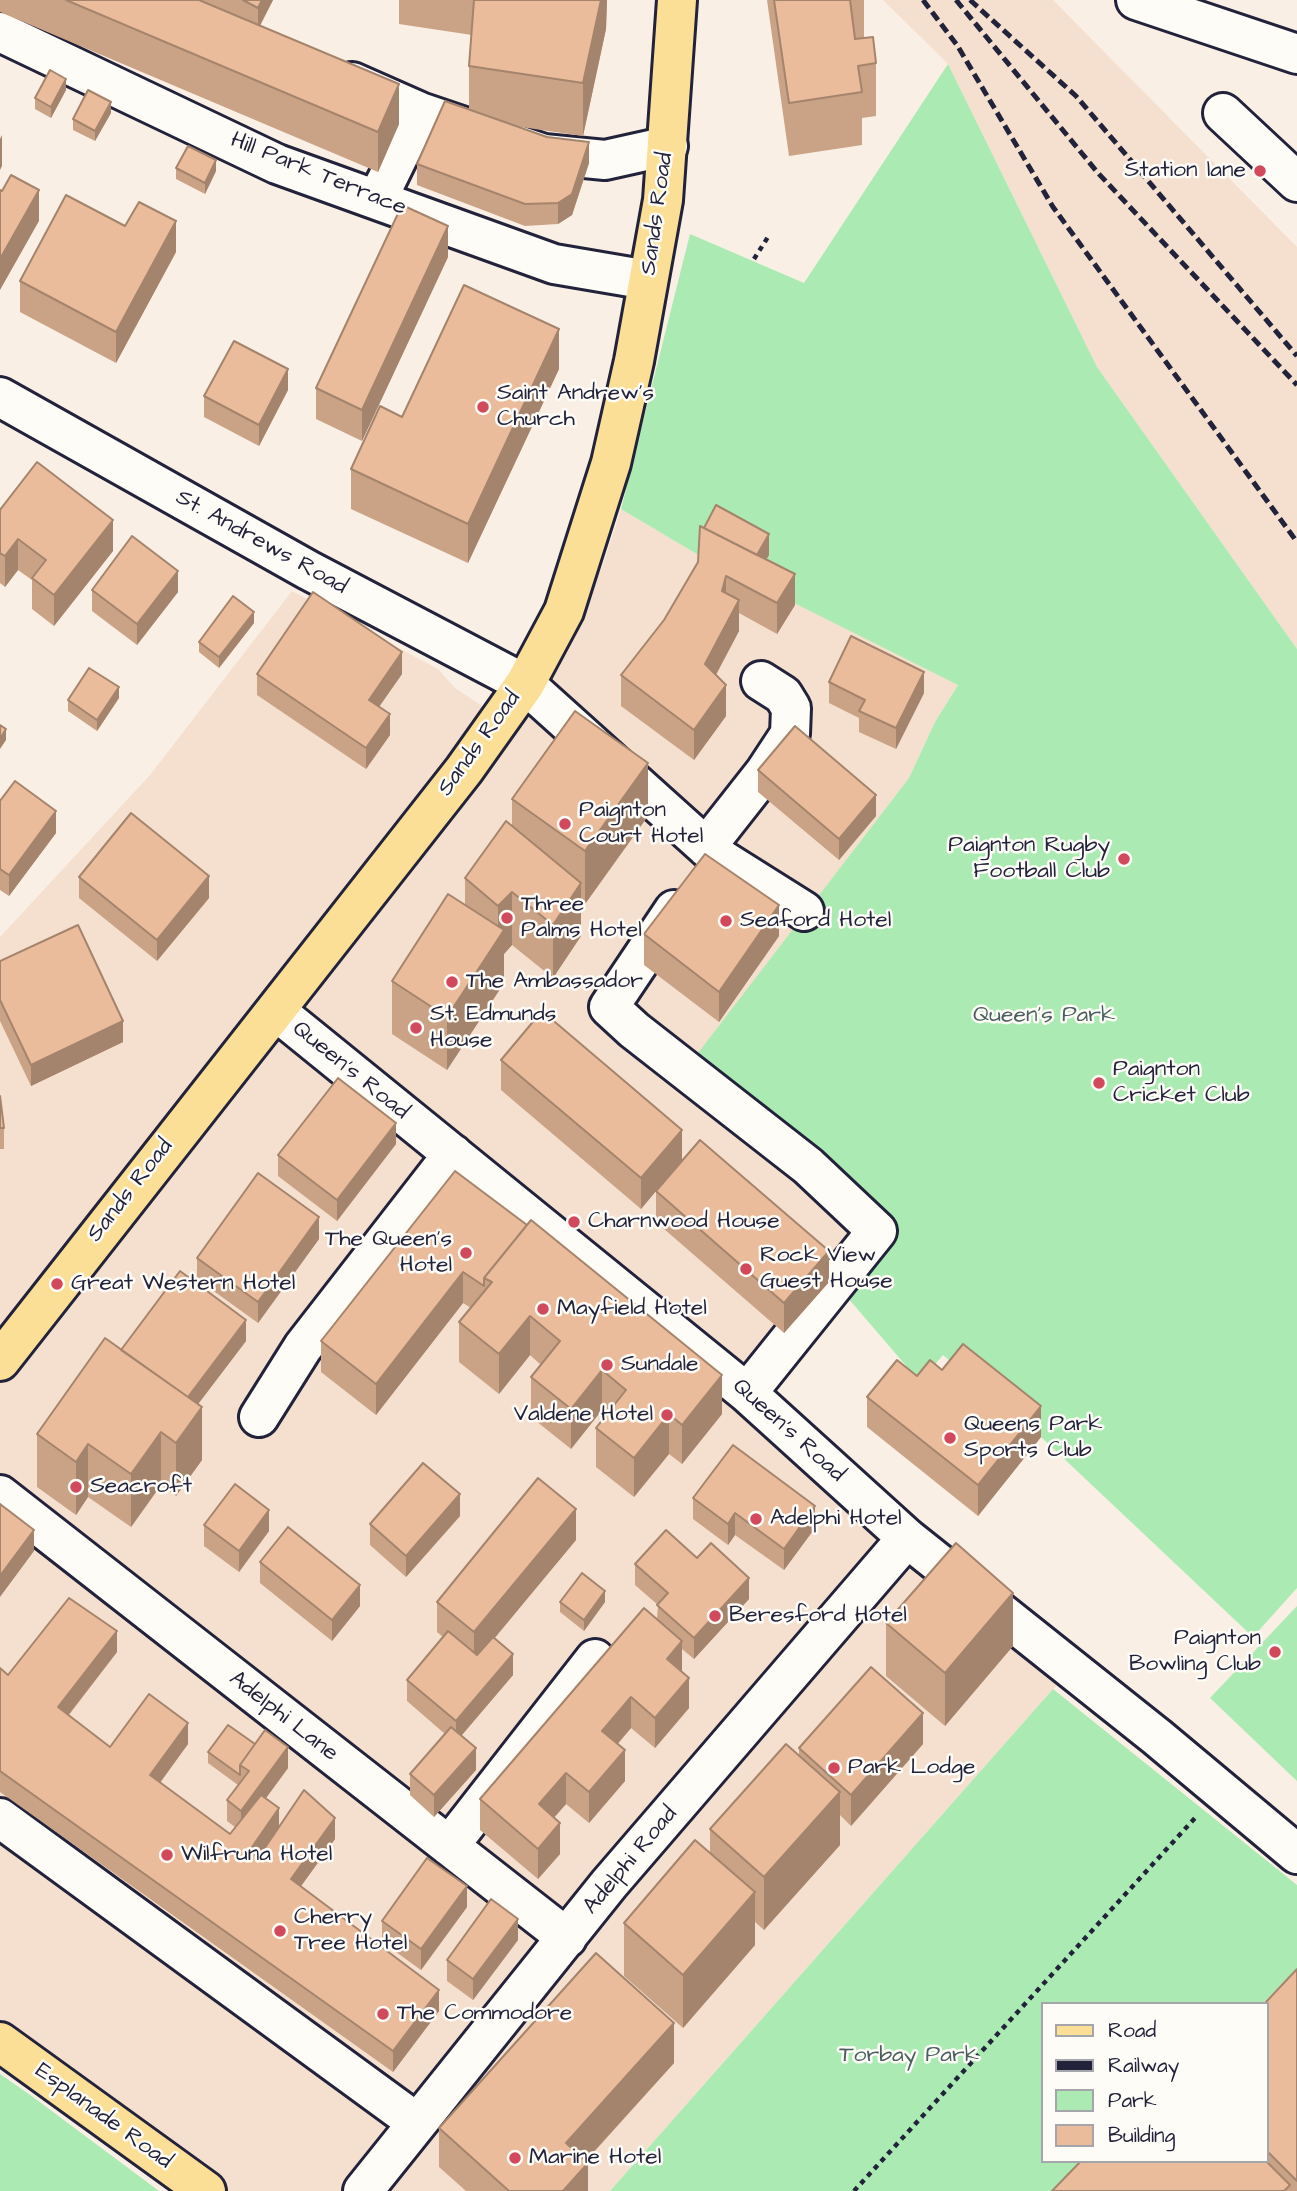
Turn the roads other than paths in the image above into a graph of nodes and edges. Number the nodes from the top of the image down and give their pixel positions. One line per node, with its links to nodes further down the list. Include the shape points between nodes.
1 (677, 0): 8 (main road, Sands Road)
2 (1136, 0): 4 (street)
3 (0, 33): 10 (street, Hill Park Terrace, via 277,164)
4 (1297, 54)
5 (318, 67): 6 (street)
6 (420, 113): 8 (street, via 544,154 605,160); 10 (street)
7 (1223, 113): 9 (street)
8 (668, 146): 11 (main road, Sands Road)
9 (1297, 182)
10 (377, 200): 11 (street, Hill Park Terrace, via 554,264)
11 (648, 279): 14 (main road, Sands Road, via 611,463 564,611)
12 (0, 397): 14 (street, St. Andrews Road, via 308,570)
13 (761, 681): 15 (street, via 783,695 791,708 790,734)
14 (525, 684): 15 (street, St. Andrews Road); 17 (main road, Sands Road, via 464,770)
15 (710, 851): 16 (street, St. Andrews Road); 20 (street, via 609,1007 808,1166 877,1231)
16 (804, 911)
17 (276, 1011): 18 (street, Queen's Road); 19 (main road, Sands Road)
18 (453, 1154): 20 (street, Queen's Road); 21 (street, via 303,1347)
19 (0, 1361)
20 (747, 1393): 23 (street, Queen's Road)
21 (259, 1417)
22 (0, 1495): 26 (street, Adelphi Lane)
23 (907, 1538): 27 (street, Queen's Road); 28 (street, Adelphi Road)
24 (595, 1659): 26 (street)
25 (0, 1818): 30 (street)
26 (449, 1846): 28 (street, Adelphi Lane)
27 (1297, 1854)
28 (567, 1938): 30 (street, Adelphi Road)
29 (0, 2042): 31 (main road, Esplanade Road)
30 (416, 2122): 32 (street, Adelphi Road)
31 (206, 2191)
32 (363, 2191)

